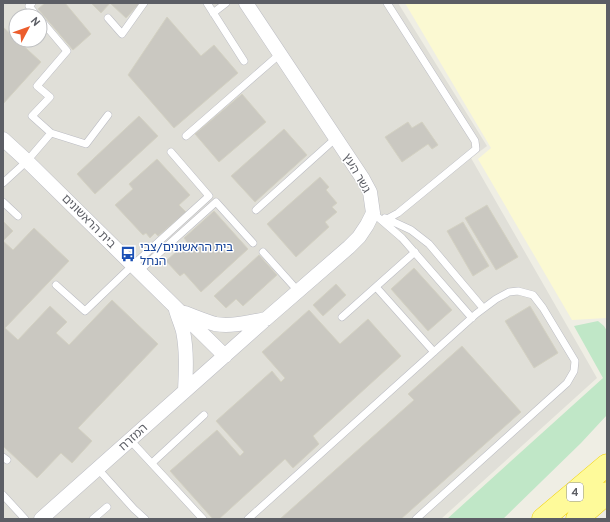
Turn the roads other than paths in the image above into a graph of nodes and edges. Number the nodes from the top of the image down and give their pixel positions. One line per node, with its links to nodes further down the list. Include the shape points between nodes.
1 (144, 3): 7 (lane, via 122,34)
2 (207, 3): 6 (lane)
3 (226, 3): 6 (lane)
4 (246, 3): 9 (street, גשר העץ)
5 (387, 3): 22 (lane, via 475,141 476,149 398,213)
6 (213, 13): 10 (lane)
7 (108, 18)
8 (48, 28): 12 (lane, via 67,51 37,86 50,97 32,116)
9 (280, 54): 13 (lane); 14 (street, גשר העץ)
10 (244, 61)
11 (108, 115): 12 (lane, via 86,144)
12 (51, 133): 17 (lane)
13 (186, 136)
14 (336, 138): 20 (lane); 22 (street, גשר העץ, via 363,179)
15 (3, 139): 17 (street, בית הראשונים)
16 (171, 152): 26 (lane, via 209,196)
17 (27, 161): 18 (lane); 26 (street, בית הראשונים)
18 (3, 183)
19 (3, 202): 21 (lane)
20 (256, 210)
21 (18, 216)
22 (381, 218): 25 (lane); 29 (street, via 367,225 359,237); 31 (lane, via 411,230 429,244)
23 (253, 243): 26 (lane, via 216,202)
24 (263, 252): 29 (lane)
25 (415, 252): 28 (lane); 33 (lane)
26 (136, 268): 27 (lane, via 84,311); 30 (street, בית הראשונים)
27 (56, 285)
28 (376, 287): 32 (lane); 35 (lane)
29 (298, 291): 34 (street)
30 (176, 308): 34 (street, via 216,324 237,324); 36 (street, בית הראשונים); 37 (street, via 185,347)
31 (483, 308): 33 (lane); 52 (lane, via 509,292 518,291 533,295 575,361 574,371 567,383)
32 (342, 318)
33 (472, 318): 35 (lane)
34 (266, 319): 36 (street)
35 (434, 352): 51 (lane)
36 (225, 356): 37 (street, המזרח)
37 (185, 391): 39 (street, המזרח)
38 (204, 416): 40 (lane)
39 (130, 440): 40 (lane); 42 (street, המזרח)
40 (152, 463): 50 (lane)
41 (607, 464): 53 (highway, 4)
42 (98, 468): 47 (street, המזרח); 49 (lane)
43 (607, 493): 54 (highway, 4)
44 (3, 494): 46 (lane)
45 (107, 507): 48 (lane)
46 (25, 519)
47 (42, 519)
48 (93, 519)
49 (145, 519)
50 (203, 519)
51 (248, 519)
52 (416, 519)
53 (543, 519)
54 (577, 519)

